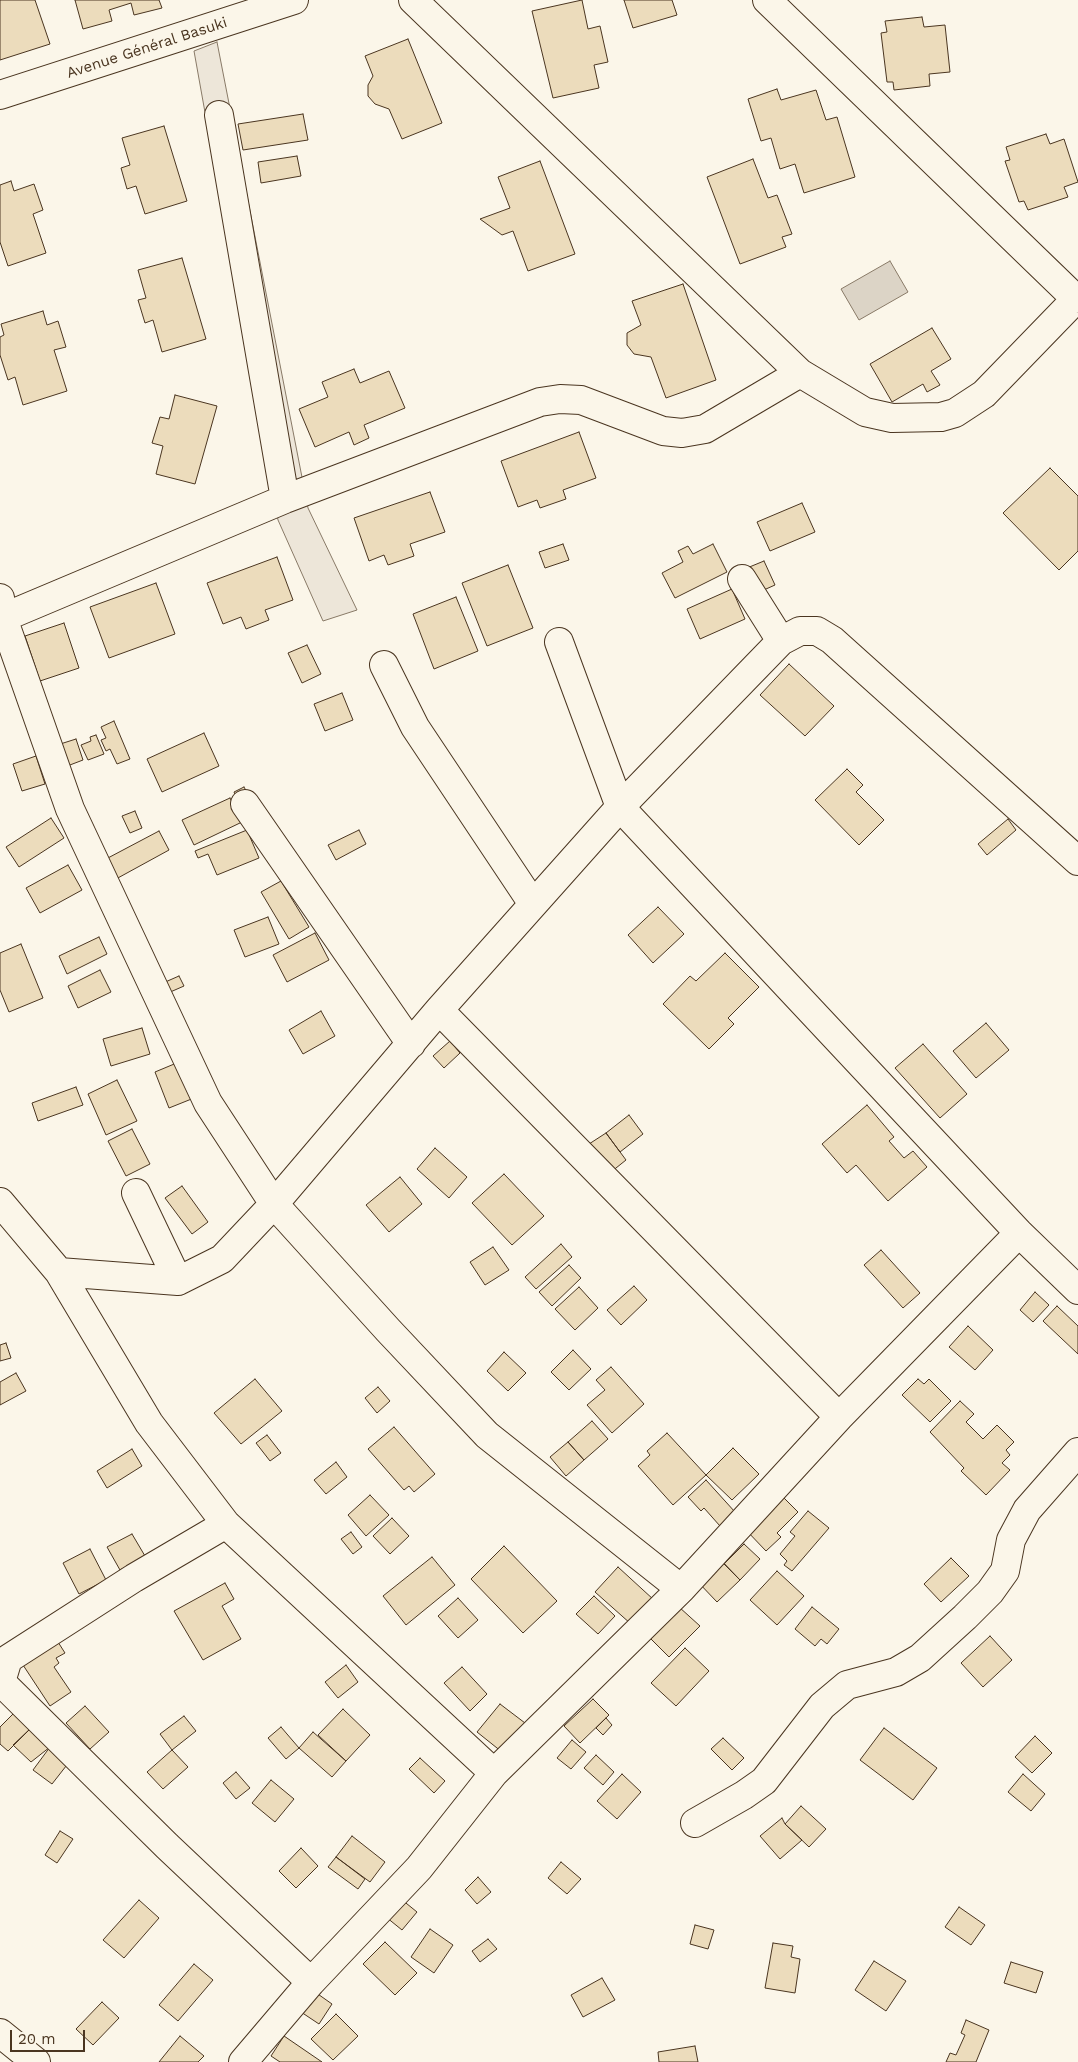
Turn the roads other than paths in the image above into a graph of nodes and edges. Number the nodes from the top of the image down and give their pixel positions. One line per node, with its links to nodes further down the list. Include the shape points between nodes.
1 (294, 0): 4 (street, Avenue Général Basuki)
2 (413, 0): 7 (street)
3 (768, 0): 6 (street)
4 (0, 95)
5 (219, 114): 8 (street)
6 (1077, 298): 7 (street, via 984,394 955,413 941,417 892,418 865,412)
7 (800, 373): 8 (street, via 705,429 682,433 663,431 582,400 540,402)
8 (285, 499): 10 (street)
9 (742, 579): 11 (street)
10 (1, 612): 22 (street, via 70,809 208,1103)
11 (781, 641): 15 (street); 16 (street, via 800,631 817,632 832,640)
12 (559, 642): 15 (street)
13 (384, 665): 17 (street, via 415,727)
14 (245, 804): 19 (street)
15 (620, 807): 17 (street); 23 (street)
16 (1078, 862)
17 (533, 904): 18 (street)
18 (439, 1010): 19 (street); 27 (street)
19 (411, 1044): 22 (street)
20 (136, 1193): 25 (street)
21 (0, 1202): 24 (street)
22 (274, 1204): 25 (street, via 222,1259); 30 (street, via 487,1434)
23 (1019, 1233): 26 (street); 27 (street)
24 (59, 1272): 25 (street); 29 (street, via 149,1423)
25 (178, 1281)
26 (1078, 1290)
27 (839, 1417): 30 (street)
28 (1078, 1452): 32 (street, via 1027,1510 1011,1540 1005,1571 965,1617 920,1658 896,1672 847,1685 822,1706 764,1781)
29 (226, 1524): 31 (street); 33 (street, via 134,1578 8,1659 1,1682)
30 (680, 1589): 31 (street)
31 (494, 1773): 33 (street, via 419,1868)
32 (696, 1822)
33 (311, 1982): 36 (street)
34 (0, 2033): 35 (street)
35 (36, 2062)
36 (243, 2062)

